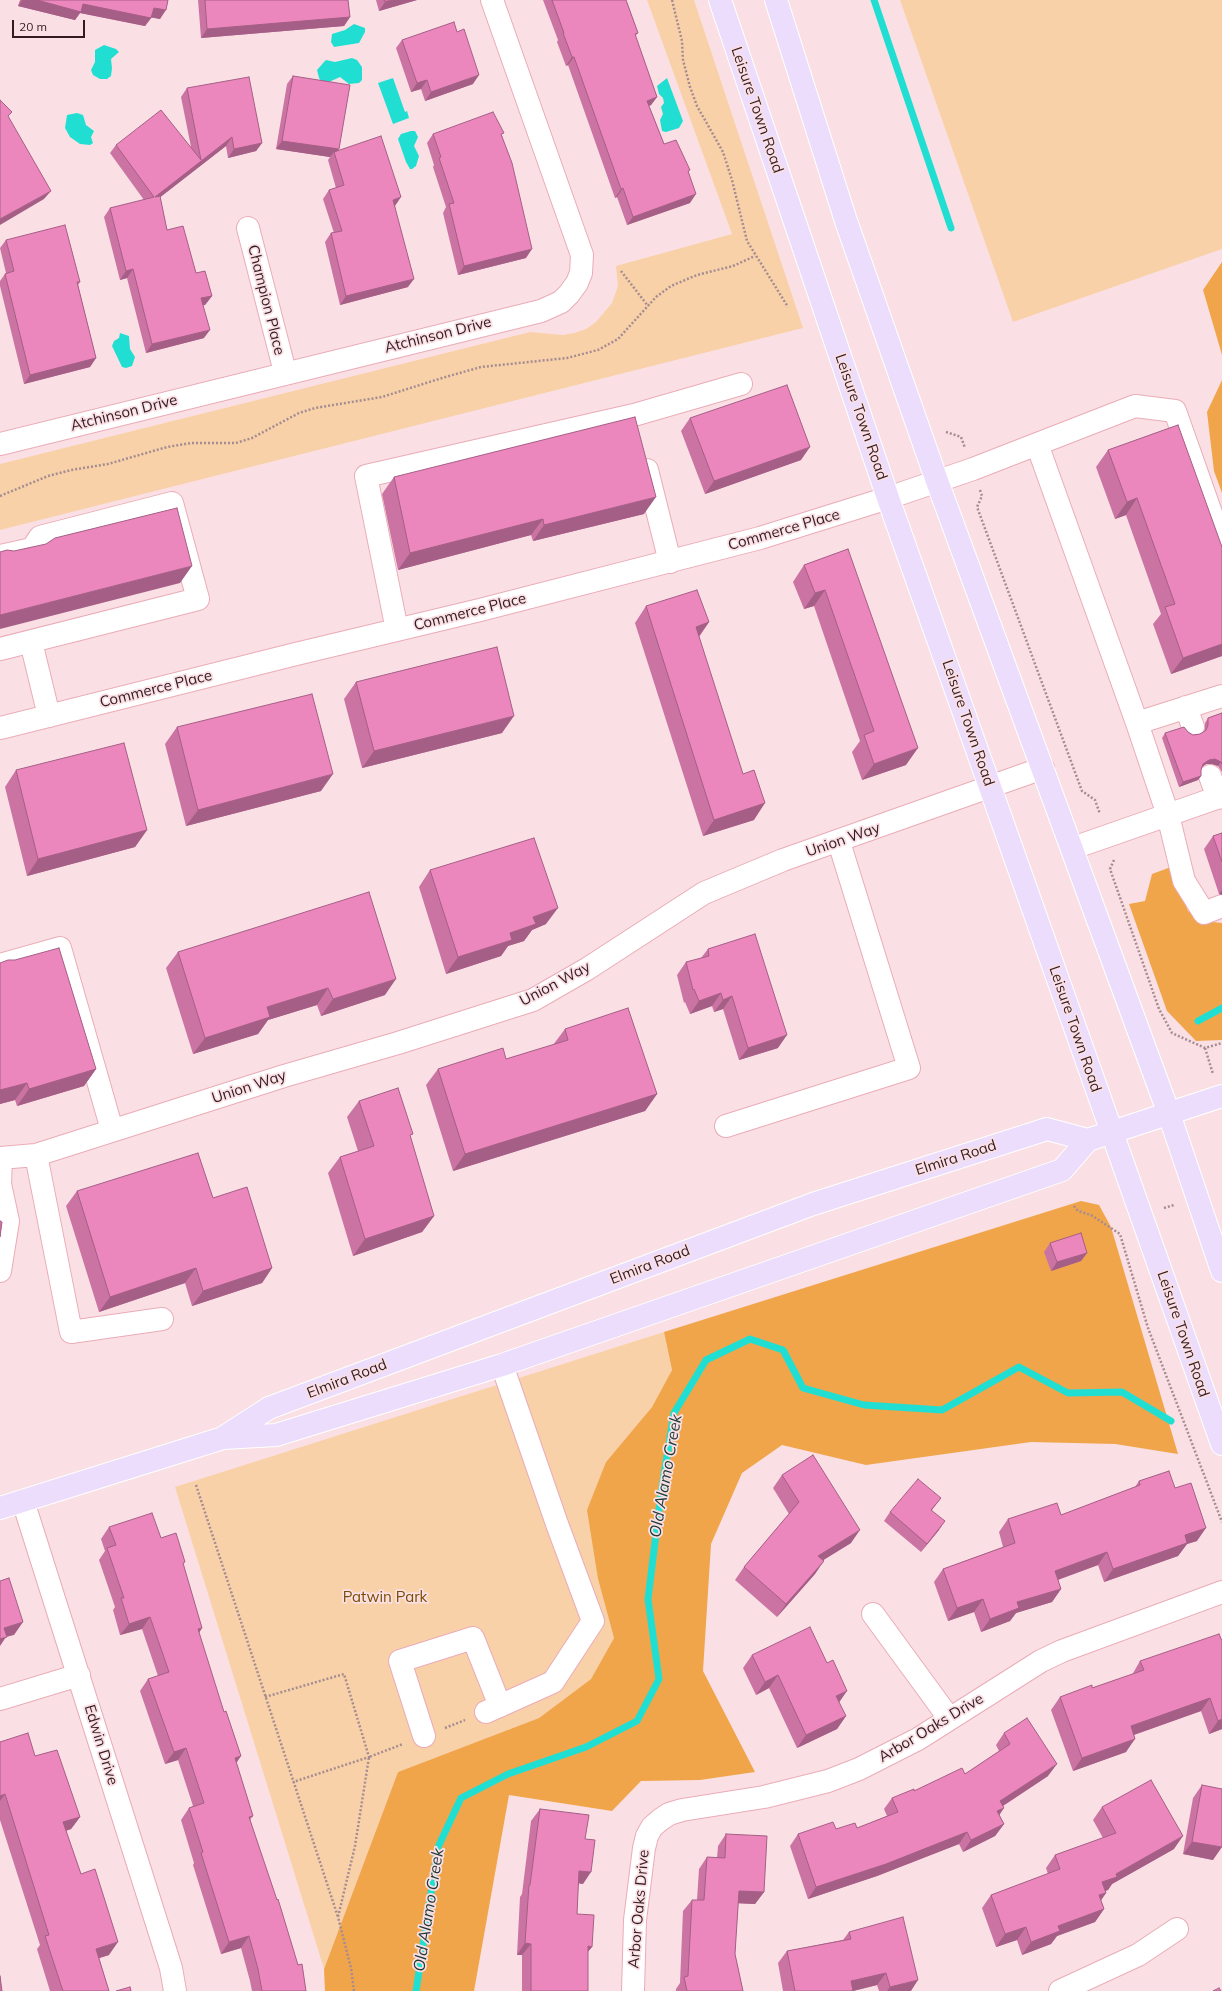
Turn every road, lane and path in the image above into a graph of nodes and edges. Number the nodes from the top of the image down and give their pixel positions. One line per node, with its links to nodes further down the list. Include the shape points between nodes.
1 (492, 0): 10 (street, Atchinson Drive, via 582,255 577,283 569,294 551,308)
2 (672, 0): 6 (path, via 690,87 697,106 723,152 742,226)
3 (720, 0): 19 (main road, Leisure Town Road)
4 (776, 0): 17 (main road, via 846,221)
5 (248, 228): 10 (street, Champion Place)
6 (755, 256): 8 (path, via 733,266 676,283 664,290); 9 (path)
7 (621, 271): 8 (path)
8 (648, 306): 18 (path, via 618,339 587,354 459,372 382,397 299,413 252,438 236,443 191,443 167,447 108,464 48,476)
9 (788, 307)
10 (285, 372): 14 (street, Atchinson Drive)
11 (741, 384): 12 (street)
12 (634, 415): 22 (street); 23 (street, via 366,476)
13 (946, 432): 16 (path, via 961,437)
14 (0, 444)
15 (1037, 444): 16 (street, Commerce Place); 20 (street, Commerce Place, via 1136,406 1175,411); 28 (street)
16 (972, 469): 17 (street, Commerce Place); 35 (path, via 982,496 977,507 1082,791 1095,800)
17 (936, 481): 19 (street, Commerce Place); 30 (main road)
18 (0, 496)
19 (888, 498): 22 (street, Commerce Place, via 760,538); 32 (main road, Leisure Town Road)
20 (1222, 544)
21 (0, 556): 24 (street, via 32,549 40,537 172,503 198,599)
22 (670, 562): 23 (street, Commerce Place)
23 (397, 630): 27 (street, Commerce Place)
24 (31, 642): 25 (street); 27 (street)
25 (0, 649)
26 (1222, 696): 28 (street, via 1190,717)
27 (49, 716): 29 (street, Commerce Place)
28 (1137, 723): 34 (street)
29 (0, 728)
30 (1043, 768): 32 (street, Union Way); 37 (main road)
31 (1210, 776): 33 (street)
32 (990, 788): 36 (street, Union Way); 45 (main road, Leisure Town Road)
33 (1220, 797): 34 (street)
34 (1168, 815): 35 (street); 38 (street, via 1184,881 1204,913)
35 (1108, 836): 37 (street); 40 (path, via 1115,856 1110,869 1158,1009 1172,1033 1205,1048)
36 (839, 842): 43 (street, via 909,1068); 44 (street, Union Way, via 747,874 704,893 587,969 533,1000)
37 (1073, 848): 42 (main road)
38 (1222, 906)
39 (0, 965): 44 (street, via 60,948)
40 (1222, 1043)
41 (1222, 1096): 42 (main road, Elmira Road)
42 (1169, 1114): 45 (main road, Elmira Road); 49 (main road)
43 (726, 1126)
44 (112, 1130): 47 (street, Union Way)
45 (1112, 1133): 46 (main road, Elmira Road); 51 (main road, Leisure Town Road)
46 (1088, 1140): 56 (main road, Elmira Road, via 1062,1170); 57 (main road, Elmira Road, via 1047,1130 813,1204 269,1408)
47 (36, 1155): 48 (street, Union Way); 55 (street, via 71,1332)
48 (0, 1158): 53 (street, via 0,1184 8,1221)
49 (1197, 1197): 51 (path); 54 (main road)
50 (1074, 1206): 52 (path, via 1078,1211 1090,1214)
51 (1142, 1216): 52 (path); 58 (main road, Leisure Town Road)
52 (1111, 1227): 62 (path, via 1120,1234 1148,1328)
53 (0, 1271)
54 (1222, 1271)
55 (162, 1319)
56 (502, 1365): 57 (main road, Elmira Road, via 276,1435); 68 (street, via 593,1621 553,1682)
57 (223, 1438): 60 (main road, Elmira Road)
58 (1222, 1444)
59 (196, 1484): 66 (path)
60 (23, 1501): 61 (main road, Elmira Road); 65 (street, Edwin Drive)
61 (0, 1508)
62 (1222, 1522)
63 (1222, 1592): 69 (street, Arbor Oaks Drive, via 1062,1651 1021,1672)
64 (873, 1614): 69 (street)
65 (79, 1674): 67 (street); 75 (street, Edwin Drive, via 171,1968)
66 (265, 1697): 71 (path, via 344,1674); 72 (path)
67 (0, 1699)
68 (493, 1709): 70 (path); 70 (street, via 473,1638 400,1661)
69 (949, 1718): 77 (street, Arbor Oaks Drive, via 892,1754 828,1781 764,1797 682,1810 660,1820 652,1827 644,1848 635,1920)
70 (424, 1736): 71 (path)
71 (369, 1756): 72 (path); 73 (path, via 355,1846)
72 (293, 1782): 73 (path)
73 (338, 1917): 76 (path)
74 (1177, 1929): 78 (street, via 1138,1955)
75 (175, 1991)
76 (354, 1991)
77 (633, 1991)
78 (1060, 1991)

